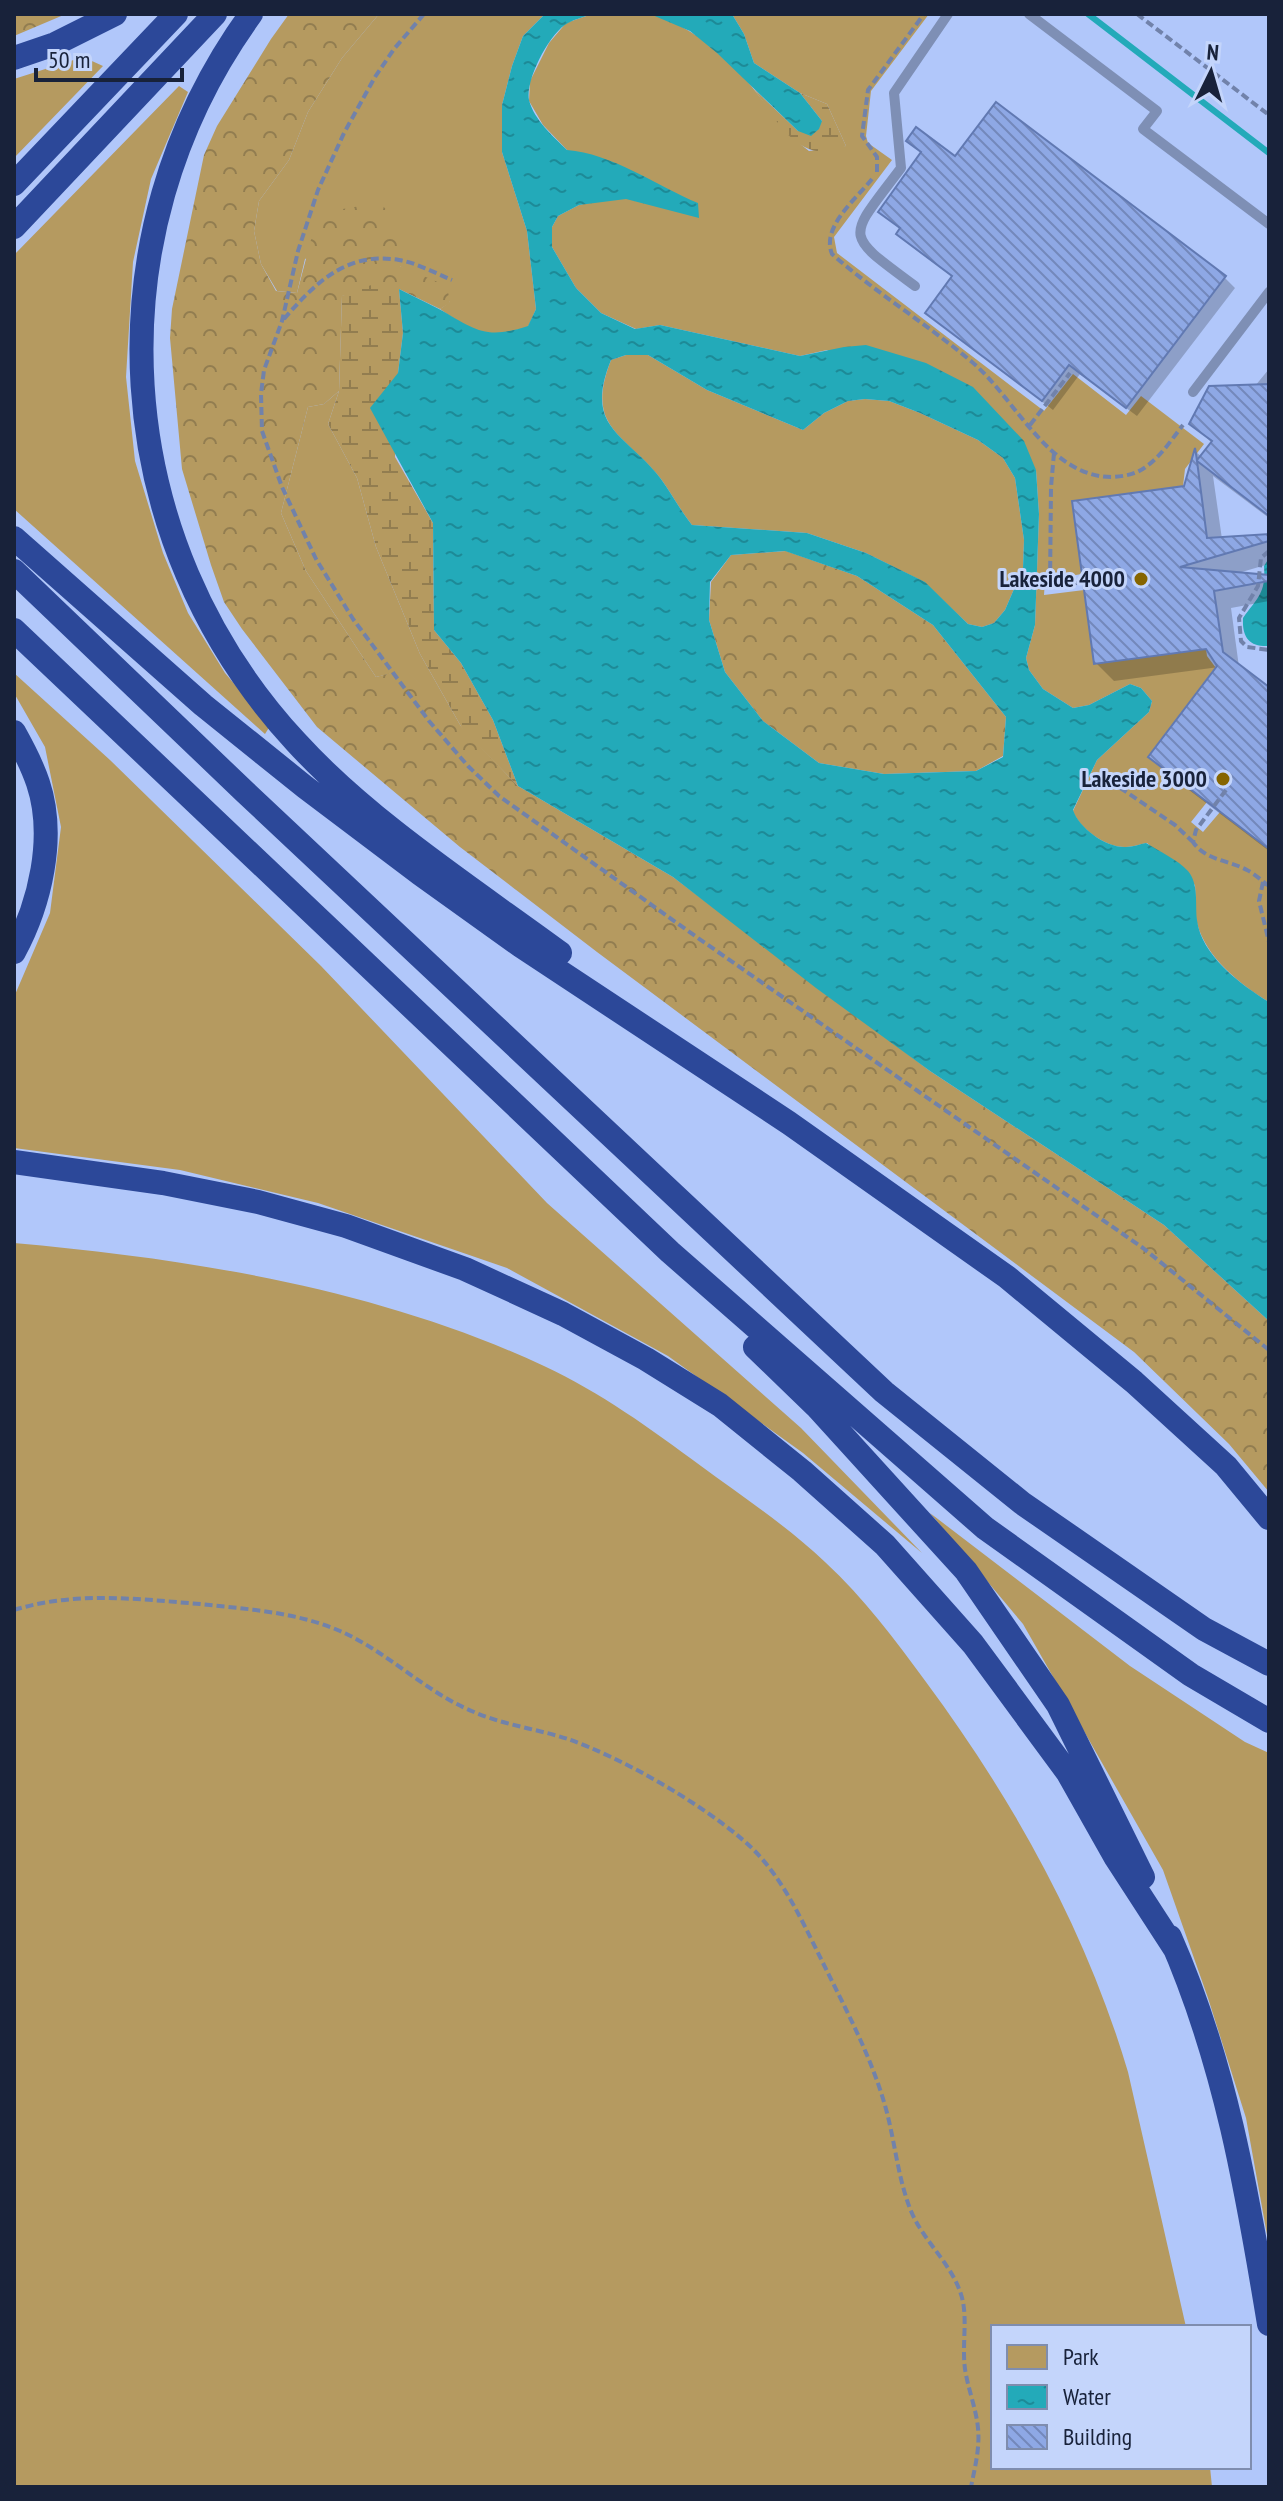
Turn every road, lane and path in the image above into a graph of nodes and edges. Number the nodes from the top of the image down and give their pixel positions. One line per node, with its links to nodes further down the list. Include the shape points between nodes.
1 (115, 14): 10 (highway)
2 (176, 14): 12 (highway)
3 (215, 14): 14 (highway)
4 (251, 14): 38 (highway, via 188,120 162,191 147,263 140,345 144,403 158,489 178,550 226,650 296,743 353,796 588,974)
5 (424, 14): 18 (path, via 394,49 344,133 318,190)
6 (924, 14): 21 (path, via 868,90 862,136 877,157 878,172 834,227 829,245 846,266 973,363)
7 (948, 14): 16 (lane, via 894,93 901,168 858,232 867,250)
8 (1029, 14): 13 (lane, via 1157,111 1143,129)
9 (1137, 14): 11 (path)
10 (14, 58)
11 (1269, 115)
12 (14, 184)
13 (1269, 224)
14 (14, 227)
15 (452, 280): 18 (path, via 401,261 345,264 310,289)
16 (915, 286)
17 (1269, 292): 20 (lane)
18 (282, 321): 41 (path, via 261,394 262,431 282,487 316,559 353,619 468,766 499,796 585,858 1143,1248)
19 (1070, 373): 21 (path)
20 (1193, 392)
21 (1029, 425): 23 (path)
22 (1183, 425): 23 (path, via 1156,458 1131,475 1092,474)
23 (1054, 453): 27 (path, via 1050,586)
24 (14, 538): 38 (highway, via 203,705 305,787 509,937)
25 (1269, 551): 29 (path, via 1261,558 1258,586 1239,618 1239,630 1247,647)
26 (14, 571): 44 (highway, via 884,1392 1022,1503 1204,1629)
27 (1104, 580)
28 (14, 630): 40 (highway)
29 (1269, 650)
30 (14, 732): 37 (highway, via 39,785 44,823 43,867 28,926)
31 (1110, 781): 33 (path)
32 (1226, 790): 33 (path)
33 (1193, 842): 34 (path)
34 (1263, 882): 35 (path); 36 (path, via 1259,901)
35 (1269, 886)
36 (1269, 942)
37 (14, 952)
38 (623, 1012): 42 (highway, via 1007,1277 1226,1466)
39 (14, 1162): 46 (highway, via 258,1202 346,1226 465,1269 563,1314 720,1405 885,1545 973,1644 1068,1773)
40 (670, 1252): 45 (highway, via 985,1528 1191,1675); 46 (highway, via 966,1571 1058,1705)
41 (1269, 1350)
42 (1269, 1518)
43 (14, 1610): 48 (path, via 70,1599 129,1598 302,1618 373,1648 476,1714 615,1758 744,1840 793,1903 863,2042 916,2224 952,2274 963,2301 965,2368 979,2448)
44 (1269, 1664)
45 (1269, 1721)
46 (1175, 1949): 47 (highway, via 1235,2130)
47 (1269, 2324)
48 (971, 2487)

